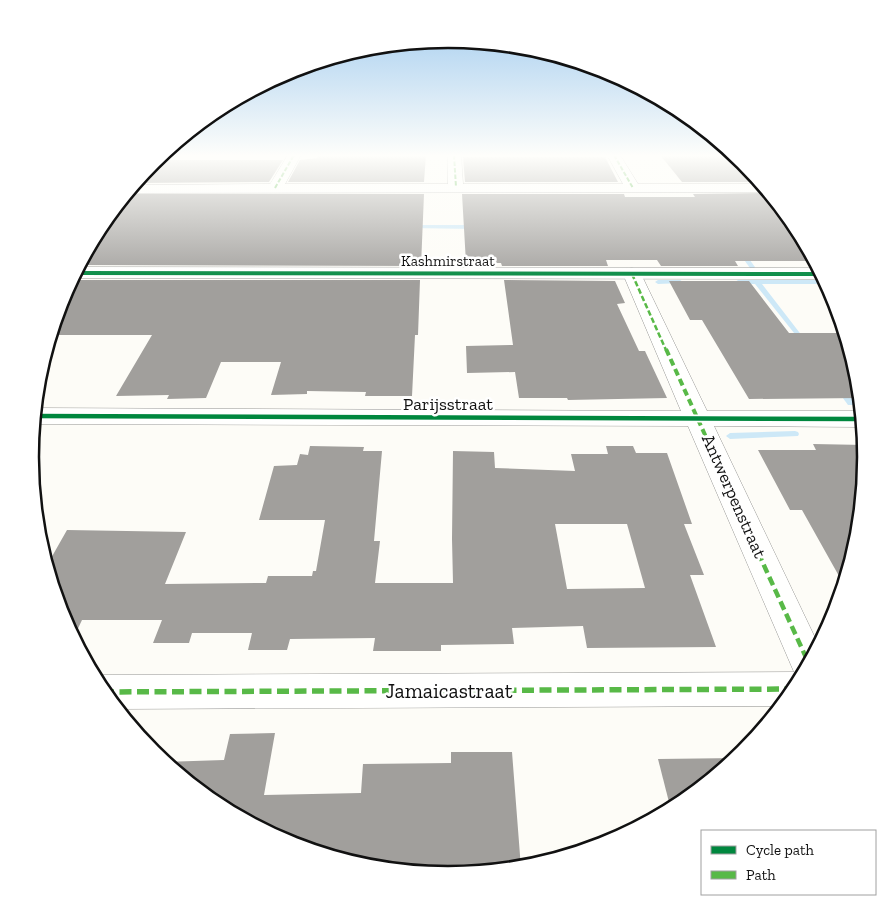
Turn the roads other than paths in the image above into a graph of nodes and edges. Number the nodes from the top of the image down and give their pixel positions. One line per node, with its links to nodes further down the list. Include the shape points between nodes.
1 (82, 274): 2 (street, Kashmirstraat)
2 (632, 274): 3 (street, Kashmirstraat); 5 (street, Antwerpenstraat)
3 (814, 274)
4 (41, 416): 5 (street, Parijsstraat)
5 (699, 418): 6 (street, Parijsstraat); 7 (street, Antwerpenstraat)
6 (855, 419)
7 (805, 656)
8 (785, 689): 9 (street, Jamaicastraat)
9 (113, 692)

